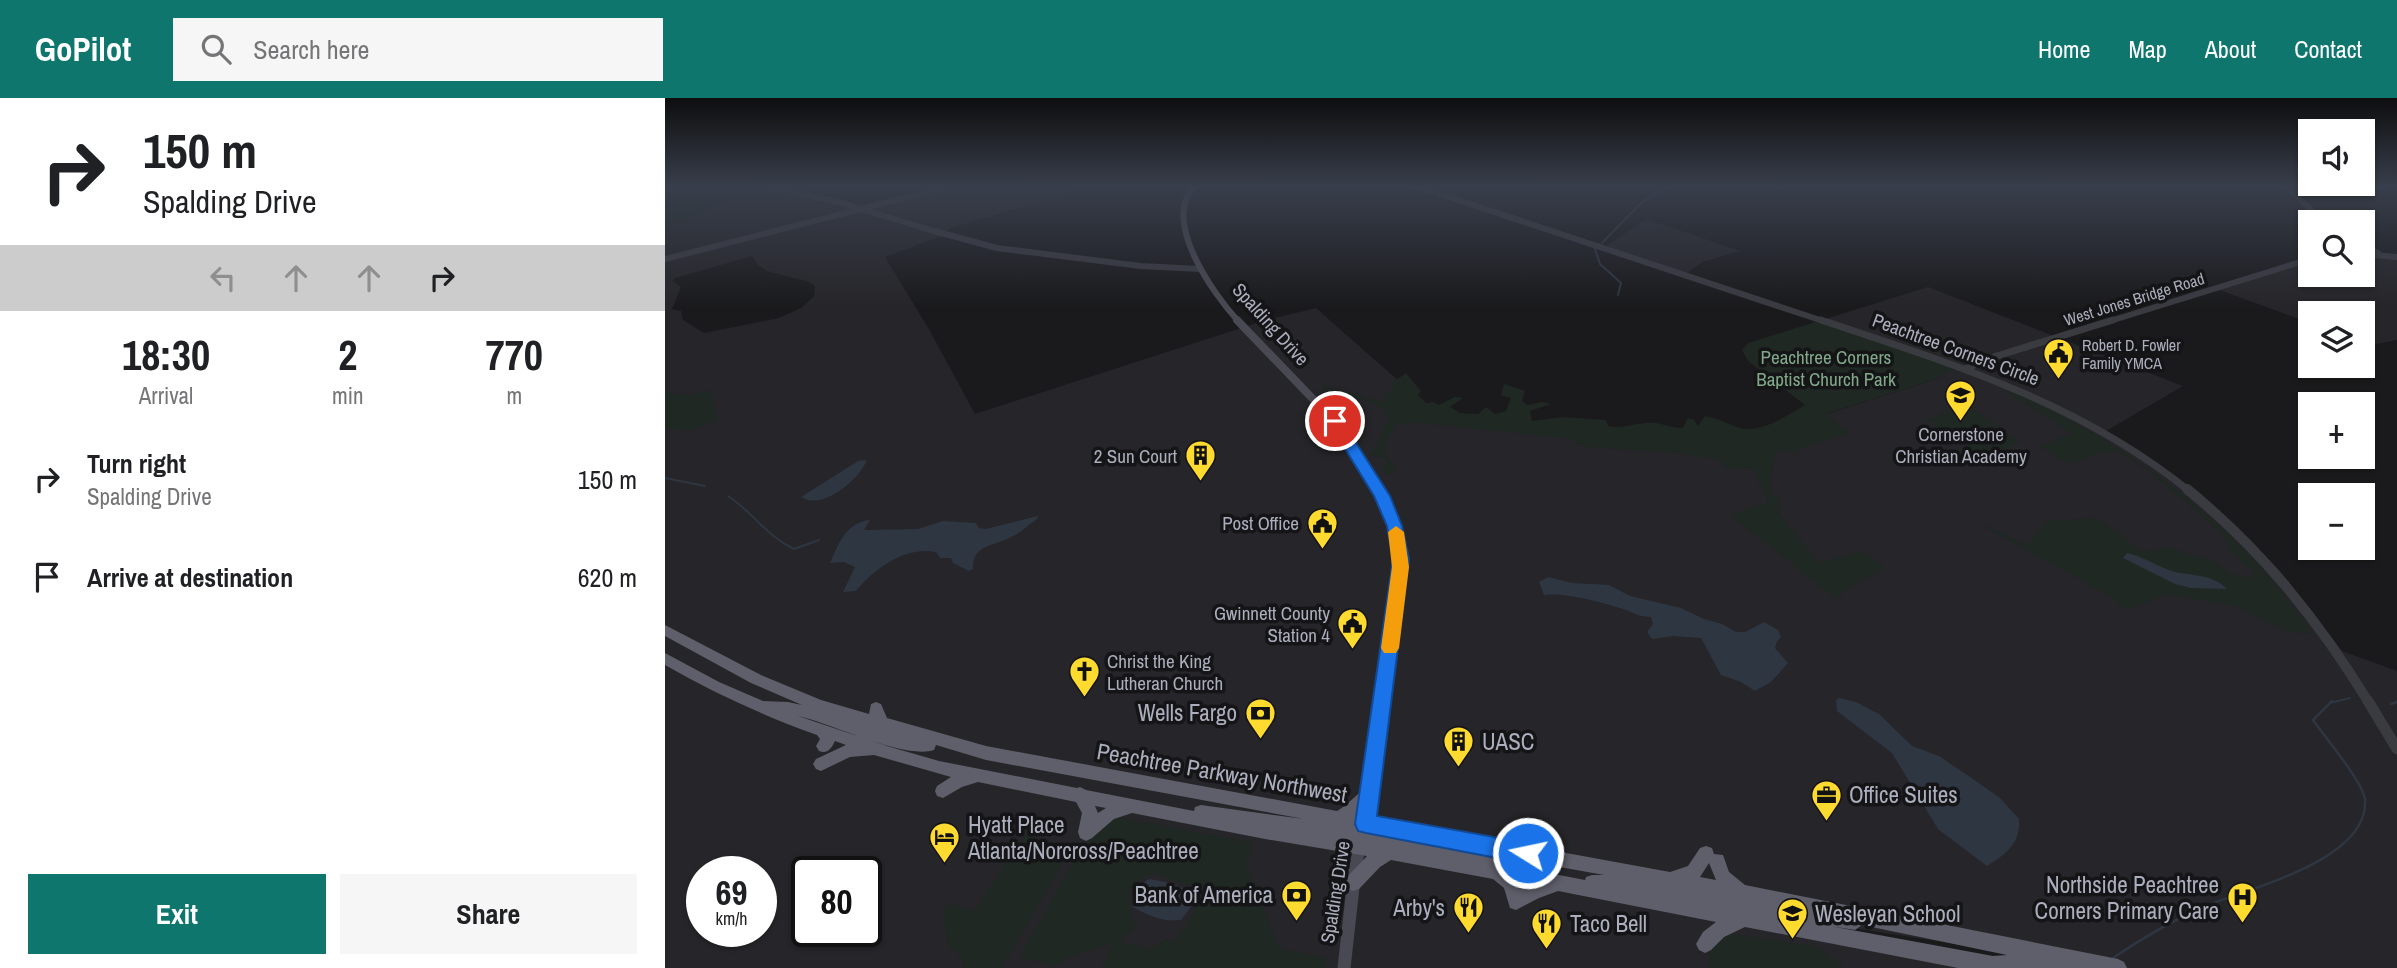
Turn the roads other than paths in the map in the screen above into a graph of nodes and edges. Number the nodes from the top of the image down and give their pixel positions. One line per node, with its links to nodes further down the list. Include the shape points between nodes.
1 (793, 227): 9 (street)
2 (921, 227): 11 (street, via 997,248)
3 (1185, 227): 11 (main road, Spalding Drive)
4 (1538, 227): 12 (street, Peachtree Corners Circle)
5 (2375, 252): 7 (street)
6 (2375, 254): 7 (street)
7 (2379, 254): 8 (street)
8 (2397, 257)
9 (665, 259)
10 (2298, 263): 12 (street, West Jones Bridge Road)
11 (1200, 269): 23 (main road, Spalding Drive, via 1244,327 1339,426 1378,488 1395,526 1401,567)
12 (1966, 369): 19 (street, Peachtree Corners Circle, via 2039,398 2105,432 2215,514 2287,584 2341,658)
13 (665, 630): 17 (highway, Peachtree Parkway Northwest, via 782,690)
14 (665, 658): 15 (highway, via 714,686)
15 (763, 706): 18 (highway, via 806,710 910,743); 20 (highway, via 824,739)
16 (876, 708): 17 (highway)
17 (883, 725): 18 (highway, Peachtree Parkway Northwest)
18 (949, 744): 26 (highway, Peachtree Parkway Northwest)
19 (2397, 749)
20 (887, 753): 21 (highway, via 852,750); 22 (highway, via 939,768 945,777 943,791 958,781)
21 (821, 764)
22 (978, 777): 24 (highway, Peachtree Parkway Northwest)
23 (1371, 793): 26 (highway); 27 (main road, Spalding Drive)
24 (1080, 794): 25 (highway, Peachtree Parkway Northwest); 25 (highway, via 1090,812 1086,833 1109,814)
25 (1137, 806): 27 (highway, Peachtree Parkway Northwest)
26 (1336, 819): 27 (highway, Peachtree Parkway Northwest)
27 (1363, 836): 28 (highway, Peachtree Parkway Northwest); 30 (highway, via 1503,858 1553,858); 31 (main road, Spalding Drive)
28 (1392, 852): 29 (highway, Peachtree Parkway Northwest); 31 (highway, via 1374,861)
29 (1498, 872): 32 (highway, Peachtree Parkway Northwest); 32 (highway, via 1511,883 1516,902 1534,891)
30 (1670, 880): 33 (highway); 33 (highway, via 1694,872 1711,857 1727,882)
31 (1353, 883): 38 (main road, Spalding Drive)
32 (1566, 884): 34 (highway, Peachtree Parkway Northwest); 35 (highway, via 1633,885 1836,919)
33 (1744, 894): 35 (highway)
34 (1747, 918): 36 (highway, via 1727,924); 37 (highway, Peachtree Parkway Northwest)
35 (1883, 920): 40 (highway)
36 (1705, 944)
37 (1998, 966): 39 (highway, Peachtree Parkway Northwest, via 2027,963)
38 (1344, 968)
39 (2063, 968)
40 (2118, 968)

